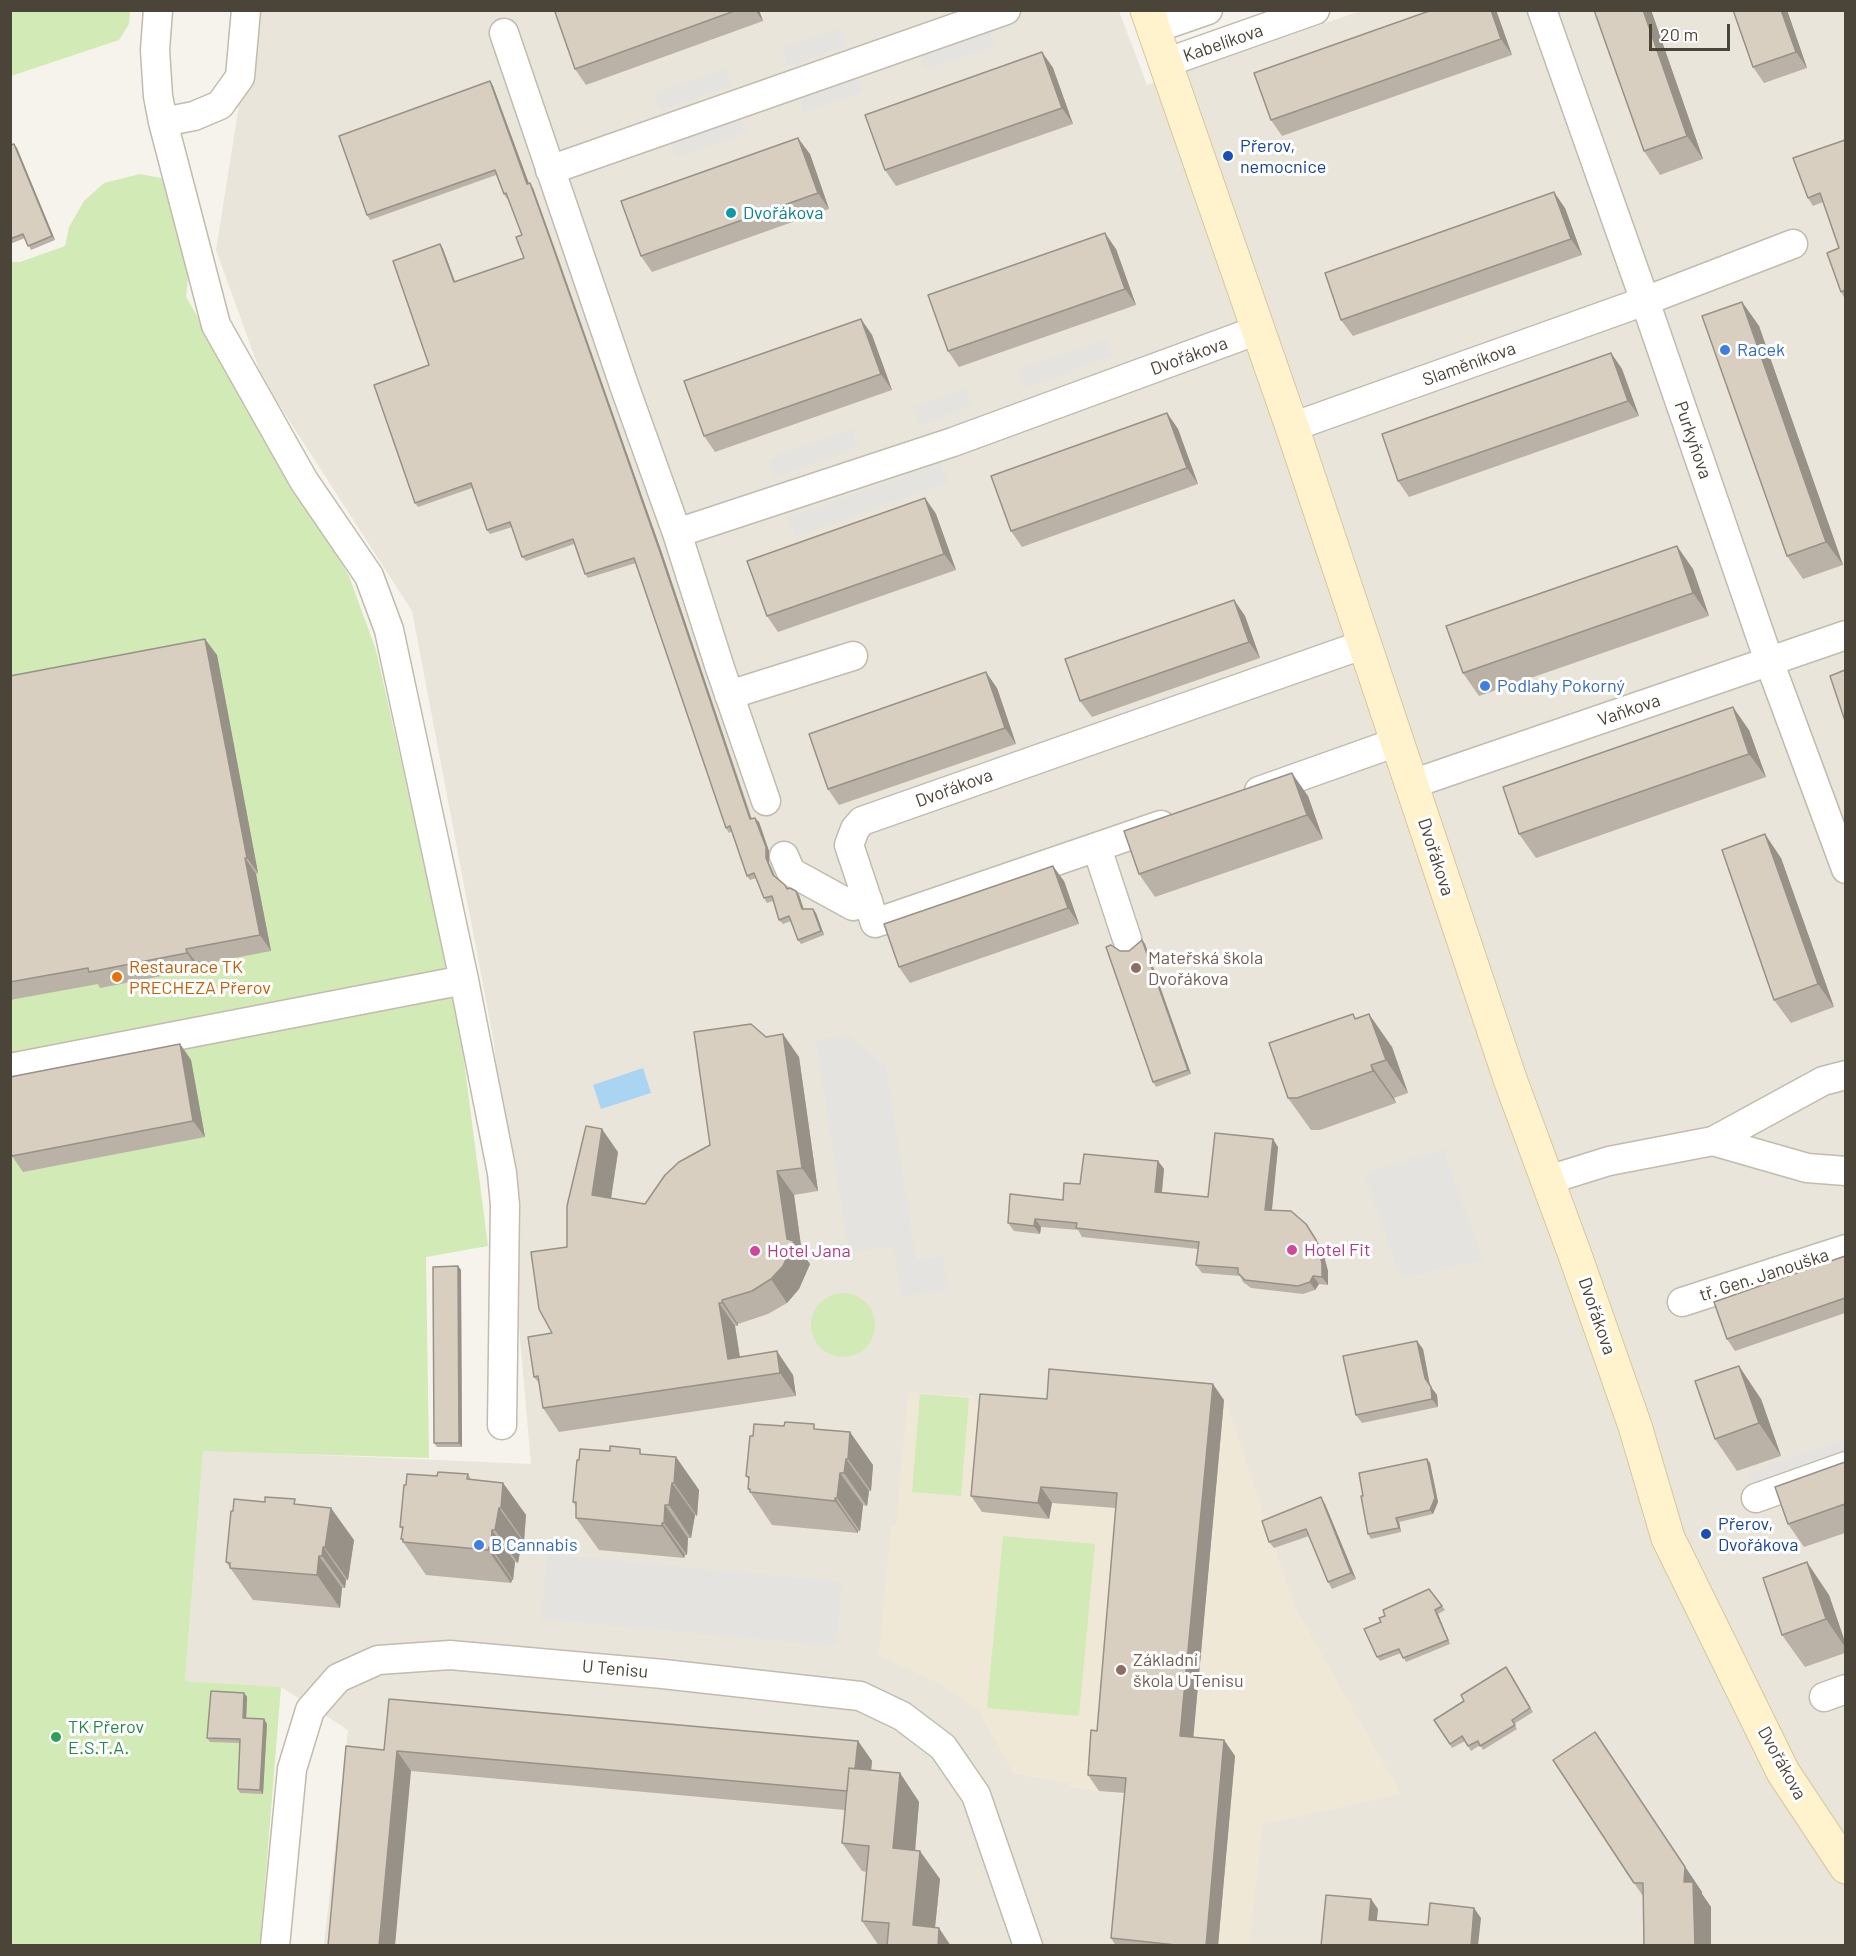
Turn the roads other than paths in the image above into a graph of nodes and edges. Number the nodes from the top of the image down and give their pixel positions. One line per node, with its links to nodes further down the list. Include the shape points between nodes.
1 (158, 10): 10 (street, via 155,50)
2 (246, 10): 10 (street, via 240,77 220,105 194,117)
3 (1006, 10): 11 (street)
4 (1208, 10): 7 (street, Kabelíkova)
5 (1315, 10): 9 (street, Kabelíkova)
6 (1542, 10): 13 (street, Purkyňova)
7 (1150, 20): 9 (main road, Dvořákova)
8 (504, 33): 11 (street)
9 (1165, 63): 14 (main road, Dvořákova)
10 (163, 122): 32 (street, via 216,325 304,481 369,576 389,630)
11 (550, 170): 16 (street)
12 (1793, 244): 13 (street, Slaměníkova)
13 (1645, 301): 15 (street, Slaměníkova); 20 (street, Purkyňova)
14 (1258, 330): 15 (main road, Dvořákova); 16 (street, Dvořákova, via 953,442)
15 (1292, 427): 18 (main road, Dvořákova)
16 (677, 533): 21 (street)
17 (1845, 635): 20 (street, Vaňkova)
18 (1365, 644): 22 (main road, Dvořákova); 30 (street, Dvořákova, via 862,821 849,845)
19 (854, 656): 21 (street)
20 (1770, 661): 23 (street, Vaňkova); 29 (street, Purkyňova)
21 (729, 695): 25 (street)
22 (1397, 742): 23 (main road, Dvořákova); 24 (street)
23 (1412, 784): 37 (main road, Dvořákova, via 1510,1079)
24 (1238, 798)
25 (766, 801)
26 (1184, 817): 27 (street, Dvořákova)
27 (1097, 848): 30 (street, Dvořákova, via 875,923); 31 (street)
28 (784, 856): 30 (street, via 791,872 853,906)
29 (1845, 869)
30 (867, 901)
31 (1127, 939)
32 (464, 980): 33 (street); 40 (street, via 504,1187)
33 (10, 1068)
34 (1845, 1075): 35 (street, via 1823,1082)
35 (1713, 1141): 36 (street, via 1807,1168); 37 (street, via 1609,1161)
36 (1845, 1171)
37 (1548, 1180): 43 (main road, Dvořákova, via 1635,1426 1668,1538 1783,1772)
38 (1845, 1249): 39 (street, tř. Gen. Janouška)
39 (1682, 1302)
40 (502, 1425)
41 (1845, 1466): 42 (street)
42 (1756, 1498)
43 (1845, 1867)
44 (275, 1946): 45 (street, U Tenisu, via 292,1769 310,1710 338,1678 378,1660 450,1655 860,1696 902,1716 943,1747 976,1795)
45 (1028, 1946)

